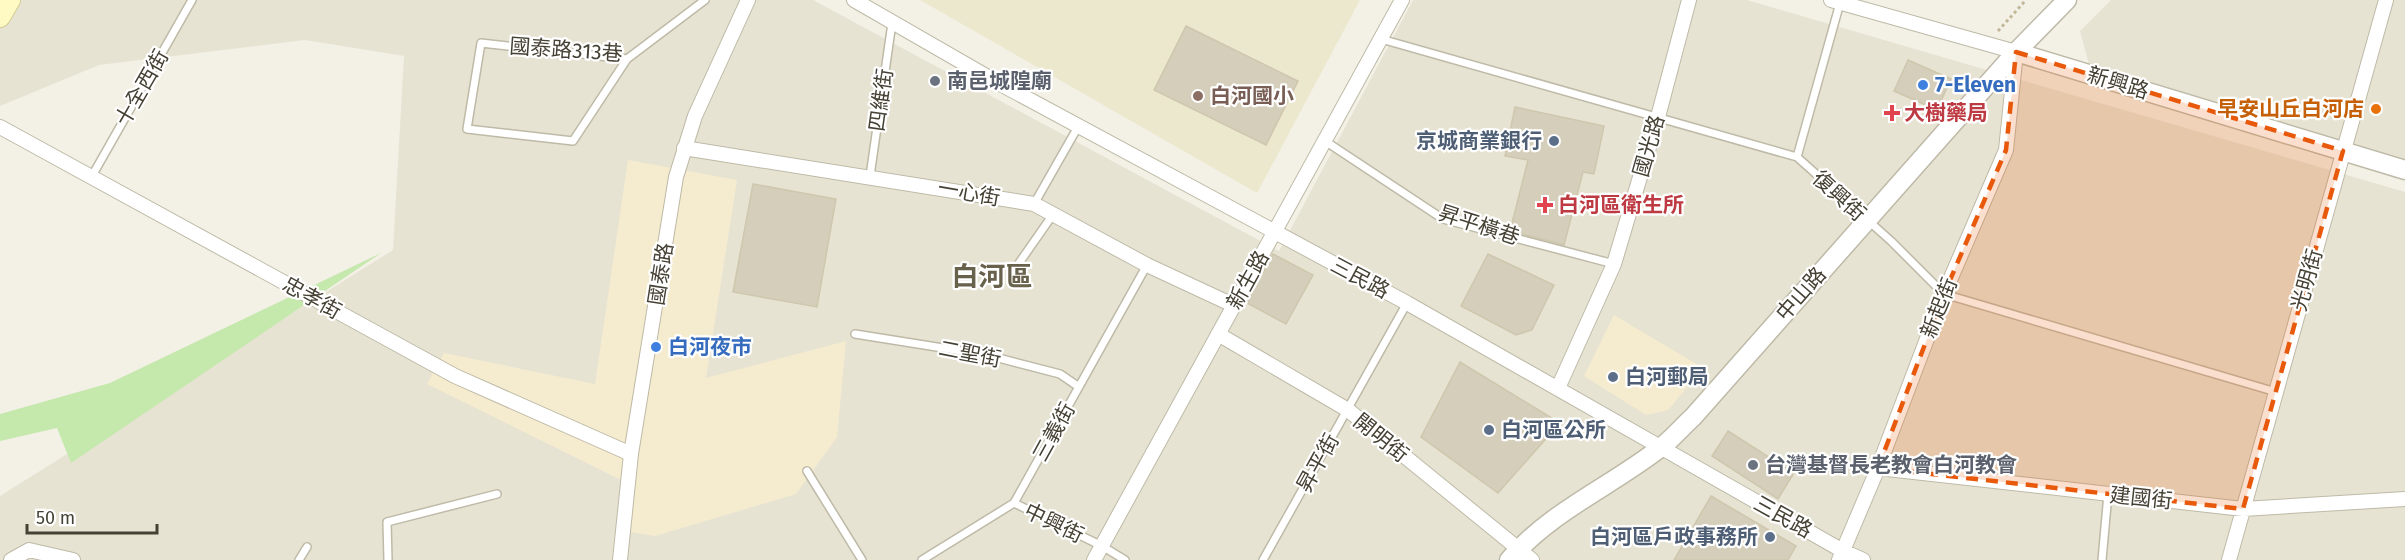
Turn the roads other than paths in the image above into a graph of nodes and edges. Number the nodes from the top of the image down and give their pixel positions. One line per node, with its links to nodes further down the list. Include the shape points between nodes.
1 (10, 0): 11 (main road)
2 (192, 0): 24 (lane, 十全西街)
3 (705, 0): 15 (lane, 國泰路313巷)
4 (748, 0): 20 (street, 國泰路)
5 (854, 0): 12 (street, 三民路)
6 (1402, 0): 13 (street, 新生路)
7 (1689, 0): 16 (street, 國光路)
8 (2067, 0): 14 (street, 中山路)
9 (2386, 0): 21 (street, 光明街)
10 (1835, 1): 14 (street, 新興路); 22 (lane)
11 (0, 17)
12 (892, 23): 17 (street, 三民路); 25 (lane, 四維街)
13 (1381, 39): 16 (lane, 復興街); 19 (street, 新生路)
14 (2016, 51): 21 (street, 新興路); 28 (street, 中山路); 33 (street, 新起街, via 2006,150)
15 (627, 59): 15 (lane, 國泰路313巷, via 481,43 467,129 573,141)
16 (1658, 117): 22 (lane, 復興街); 30 (street, 國光路)
17 (1079, 125): 26 (lane); 29 (street, 三民路)
18 (0, 127): 24 (street, 忠孝街)
19 (1325, 141): 29 (street, 新生路); 30 (lane, 昇平橫巷, via 1443,219)
20 (684, 148): 25 (street, 一心街); 43 (street, 國泰路)
21 (2343, 151): 23 (street, 新興路); 40 (street, 光明街)
22 (1797, 157): 28 (lane, 復興街)
23 (2405, 170)
24 (92, 176): 43 (street, 忠孝街, via 455,376)
25 (870, 176): 26 (street, 一心街)
26 (1034, 204): 27 (street, 一心街)
27 (1054, 213): 31 (street, 一心街); 32 (lane)
28 (1866, 220): 33 (lane, 復興街); 42 (street, 中山路, via 1693,417)
29 (1274, 232): 34 (street, 三民路); 35 (street, 新生路)
30 (1614, 264): 39 (street, 國光路)
31 (1147, 265): 35 (street, 一心街); 38 (lane, 三義街)
32 (1017, 266)
33 (1944, 294): 40 (lane, 復興街); 44 (street, 新起街)
34 (1407, 303): 39 (street, 三民路); 41 (lane, 昇平街)
35 (1233, 305): 37 (street, 新生路)
36 (855, 334): 38 (lane, 二聖街, via 987,356 1060,374)
37 (1218, 334): 41 (street, 開明街); 51 (street, 新生路)
38 (1079, 387): 49 (lane, 三義街)
39 (1558, 388): 42 (street, 三民路)
40 (2276, 392): 50 (street, 光明街)
41 (1347, 410): 54 (street, 開明街); 64 (lane, 昇平街)
42 (1660, 448): 53 (street, 三民路); 54 (street, 中山路, via 1560,513)
43 (631, 454): 59 (street, 國泰路)
44 (1878, 468): 47 (street, 建國街); 53 (street, 新起街)
45 (807, 471): 60 (lane)
46 (497, 494): 58 (lane, via 387,522)
47 (2108, 494): 50 (street, 建國街); 66 (lane)
48 (2404, 496): 50 (street, 建國街)
49 (1014, 503): 51 (lane, 中興街); 61 (lane, 三義街)
50 (2243, 509): 67 (street, 光明街)
51 (1102, 546): 62 (street, 新生路); 63 (lane, 中興街)
52 (307, 547): 57 (lane)
53 (1841, 555): 65 (street, 三民路)
54 (1520, 556)
55 (11, 560): 56 (street, via 29,549)
56 (73, 560)
57 (299, 560)
58 (388, 560)
59 (620, 560)
60 (862, 560)
61 (922, 560)
62 (1094, 560)
63 (1125, 560)
64 (1263, 560)
65 (1863, 560)
66 (2102, 560)
67 (2229, 560)

